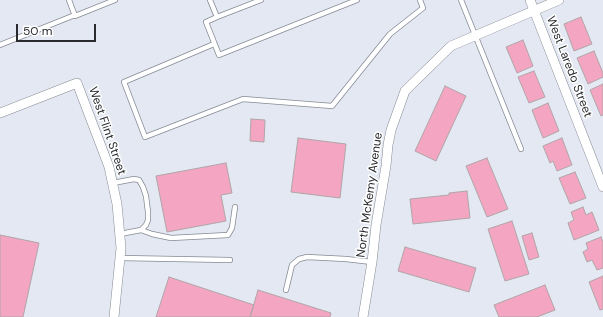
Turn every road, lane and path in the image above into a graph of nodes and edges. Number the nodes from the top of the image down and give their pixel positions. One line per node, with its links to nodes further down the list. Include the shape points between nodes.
1 (69, 0): 11 (lane)
2 (115, 0): 11 (lane)
3 (210, 0): 12 (lane)
4 (261, 0): 12 (lane)
5 (357, 0): 14 (lane, via 219,55)
6 (420, 0): 14 (lane, via 423,8 390,34 332,106 243,99 145,137 124,82)
7 (461, 0): 13 (lane)
8 (530, 0): 10 (street, West Laredo Street)
9 (559, 0): 10 (street, North McKemy Avenue)
10 (534, 10): 13 (street, North McKemy Avenue); 19 (street, West Laredo Street)
11 (75, 15): 15 (lane)
12 (217, 17): 14 (lane, via 206,22)
13 (475, 35): 17 (lane); 25 (street, North McKemy Avenue, via 451,46 405,91 388,145)
14 (214, 44)
15 (0, 45)
16 (0, 113): 18 (street, West Flint Street, via 77,83 109,167)
17 (521, 150)
18 (112, 183): 21 (lane, via 139,180 146,196 148,220); 22 (street, West Flint Street)
19 (603, 187)
20 (235, 207): 21 (lane, via 232,228 228,235 172,238)
21 (140, 230): 22 (lane)
22 (120, 234): 23 (street, West Flint Street)
23 (120, 258): 24 (lane); 27 (street, West Flint Street)
24 (230, 260)
25 (372, 262): 26 (lane, via 308,257 292,265); 28 (street, North McKemy Avenue)
26 (286, 290)
27 (114, 317)
28 (363, 317)

